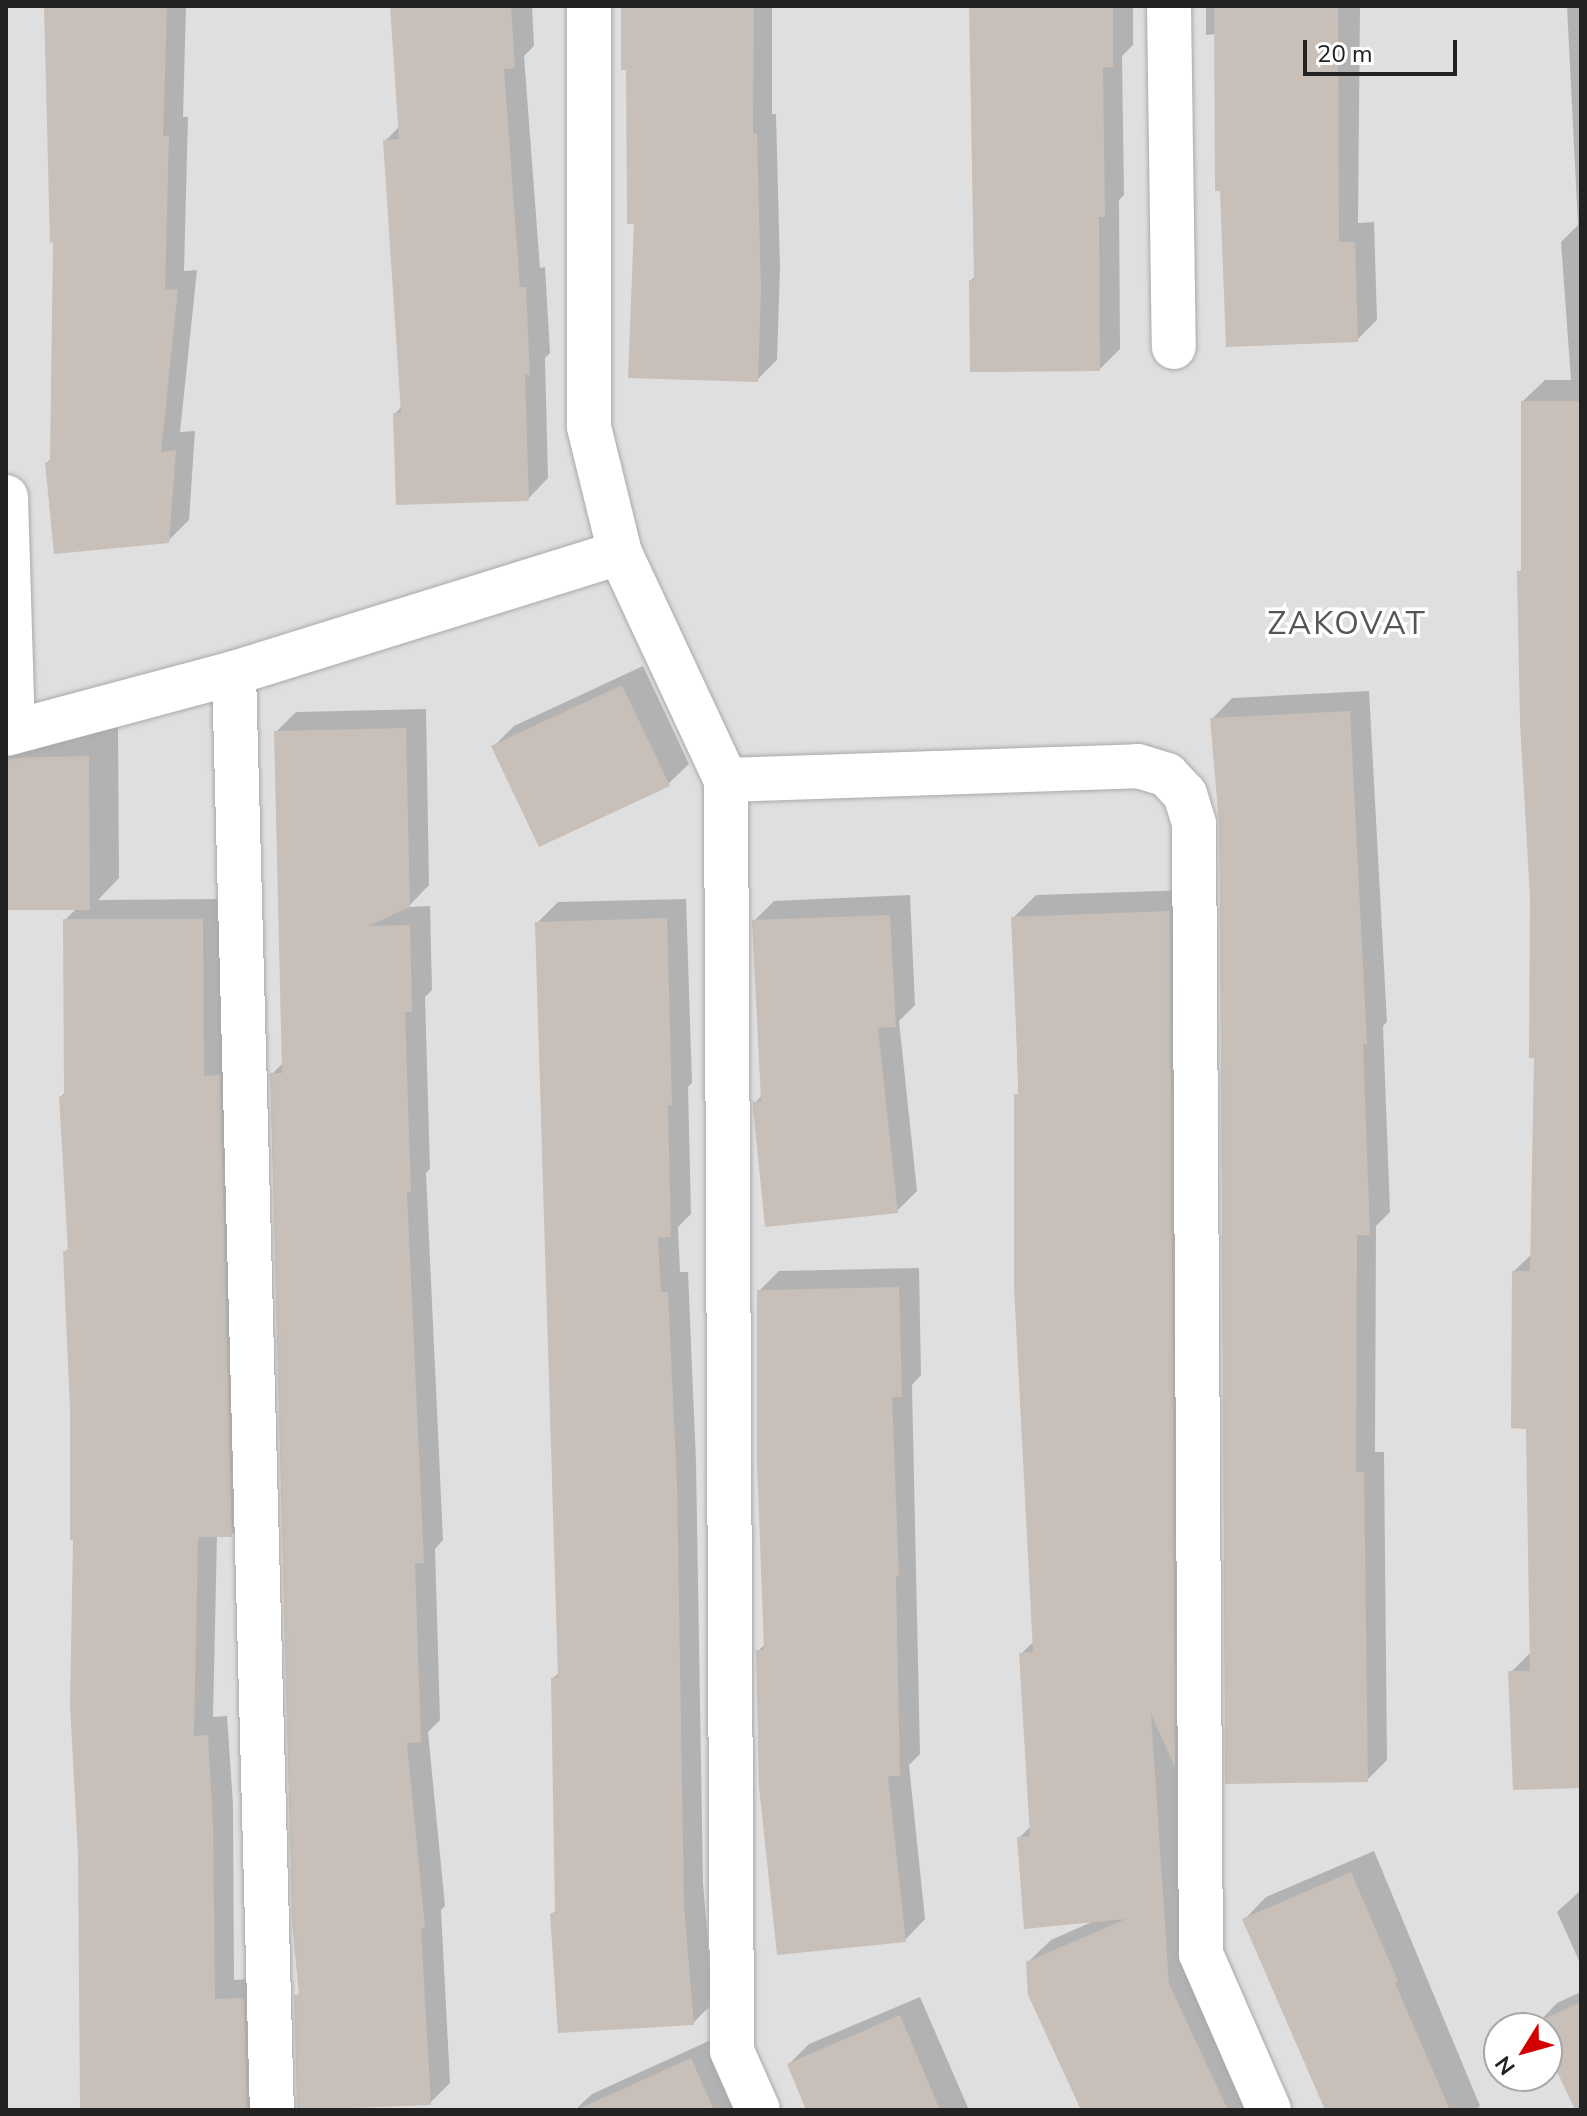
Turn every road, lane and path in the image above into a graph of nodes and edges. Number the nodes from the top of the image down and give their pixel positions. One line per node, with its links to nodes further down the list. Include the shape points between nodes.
1 (589, 6): 5 (street, via 589,427)
2 (1169, 6): 3 (street)
3 (1174, 347)
4 (6, 497): 7 (street)
5 (620, 553): 6 (street); 8 (street)
6 (234, 673): 7 (street); 9 (street)
7 (9, 733)
8 (726, 780): 10 (street, via 732,2051); 11 (street, via 1138,766 1167,775 1185,794 1194,823 1201,1954)
9 (272, 2110)
10 (758, 2110)
11 (1269, 2110)

